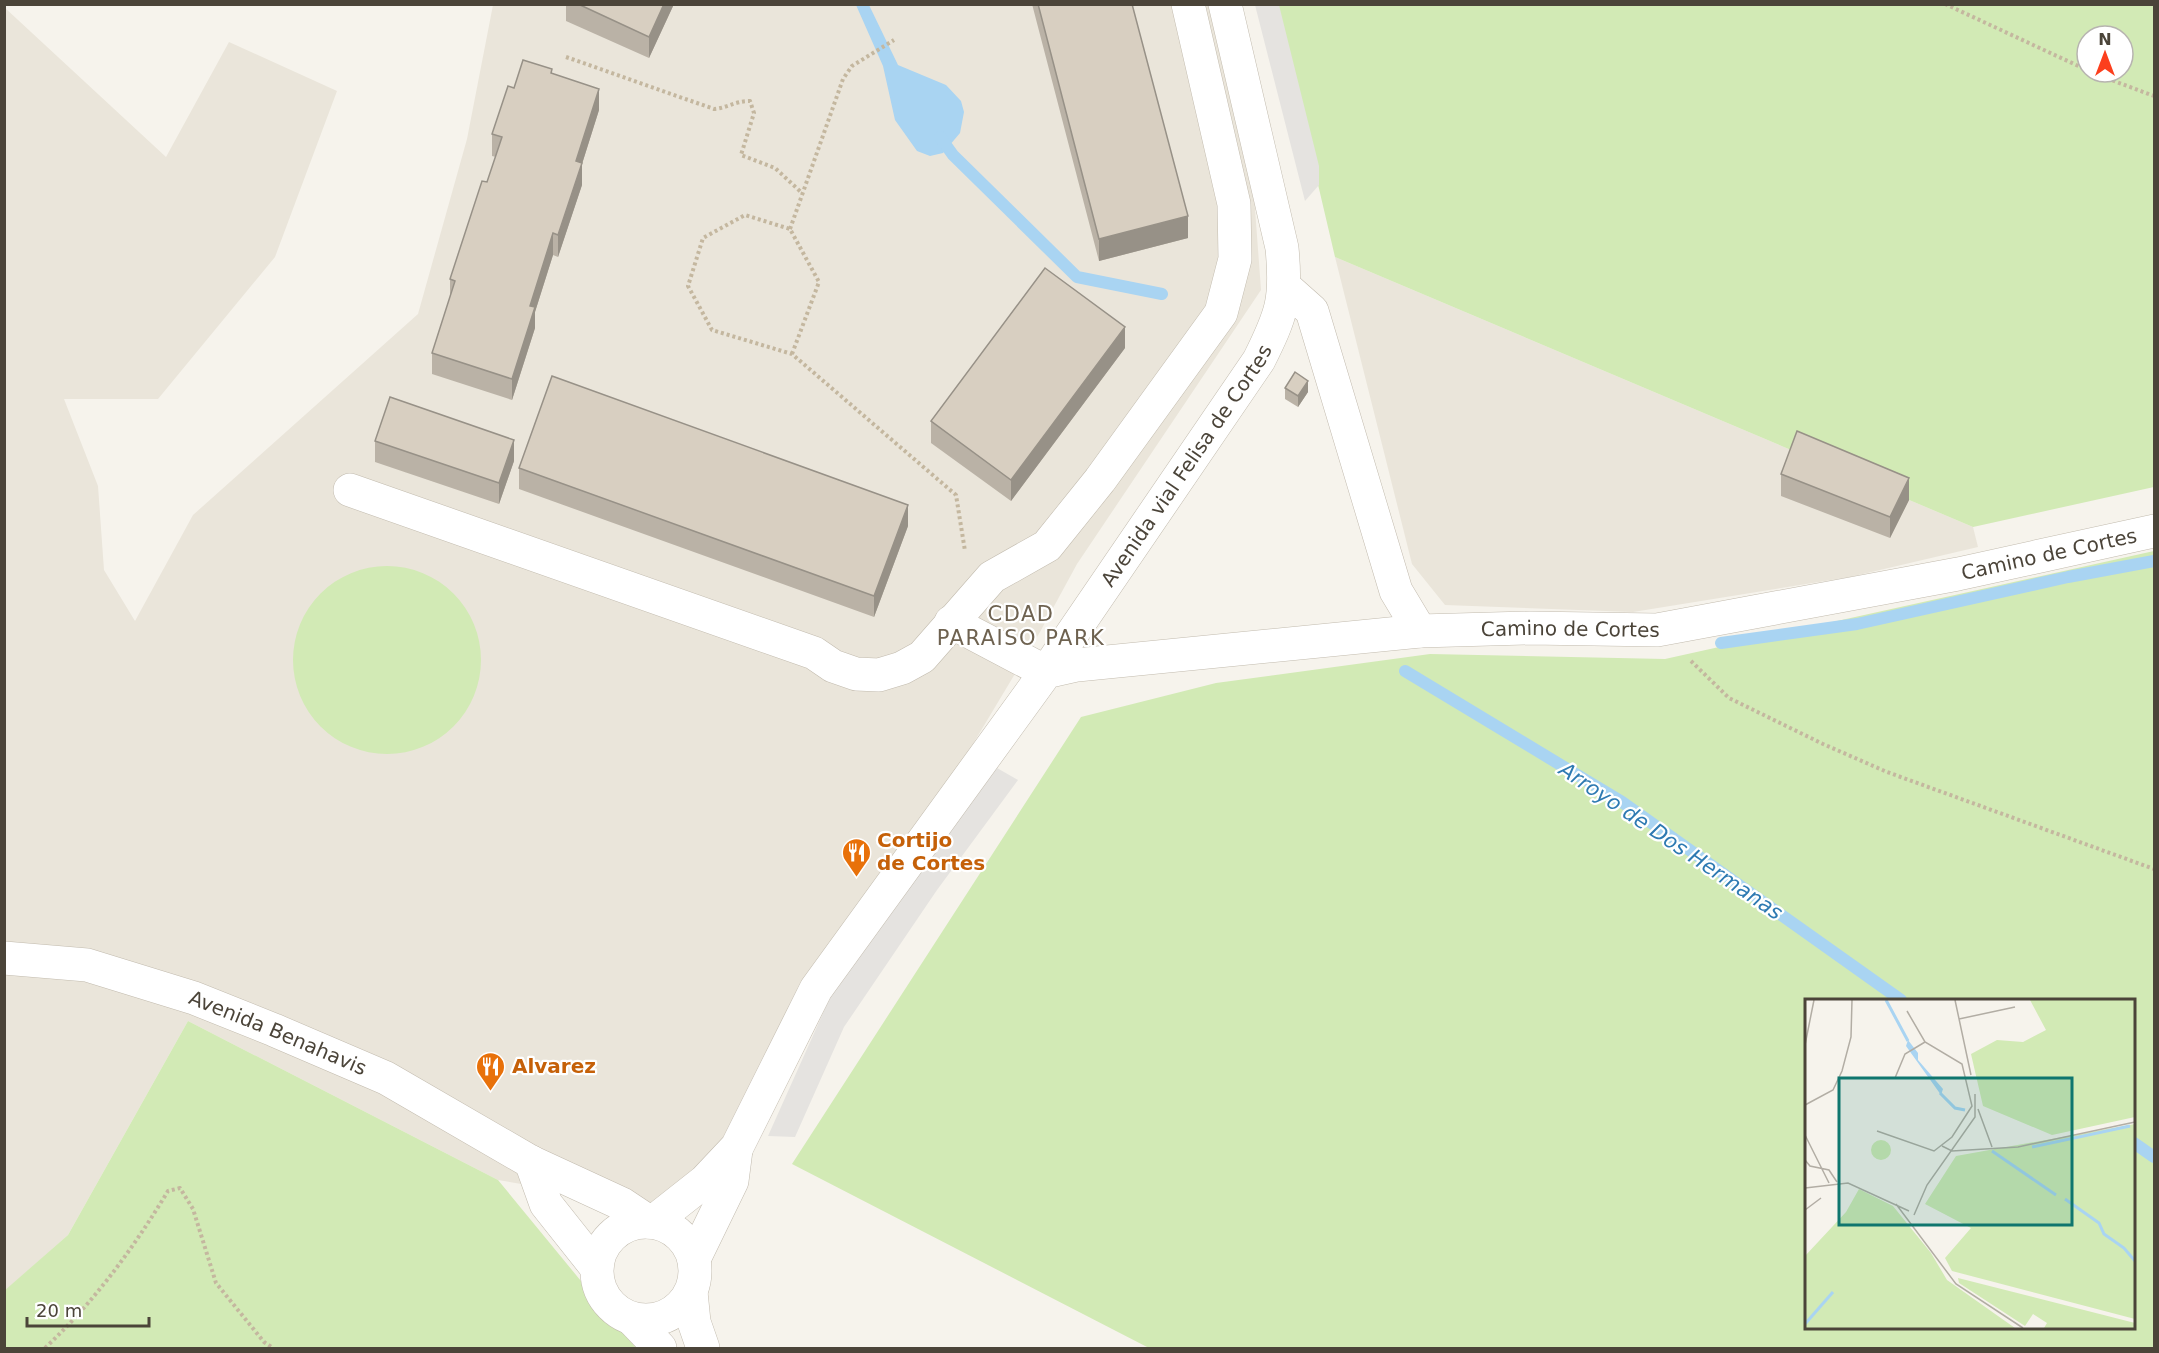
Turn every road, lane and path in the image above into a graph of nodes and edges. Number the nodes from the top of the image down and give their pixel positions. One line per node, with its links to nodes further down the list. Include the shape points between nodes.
1 (1188, 4): 15 (street, via 1234,204 1235,259 1221,313 1047,546 992,577)
2 (1225, 4): 11 (street, Avenida vial Felisa de Cortes, via 1282,248)
3 (1945, 4): 6 (path)
4 (894, 40): 9 (path, via 852,66 843,79)
5 (566, 57): 9 (path, via 714,109 736,101 750,101 754,113 741,155 775,168)
6 (2075, 64)
7 (2123, 84): 8 (path)
8 (2154, 96)
9 (802, 193): 10 (path)
10 (790, 229): 12 (path, via 819,282); 12 (path, via 745,215 703,238 688,286 712,330)
11 (1285, 287): 17 (street, via 1312,311 1396,591); 18 (street, Avenida vial Felisa de Cortes, via 1277,325 1259,360)
12 (792, 354): 15 (path, via 956,495)
13 (350, 490): 15 (street, via 814,653 833,666 856,674 879,675 922,657)
14 (2154, 531): 16 (street, Camino de Cortes, via 1958,574)
15 (962, 611): 18 (street, via 987,639)
16 (1657, 630): 17 (street, Camino de Cortes); 19 (path, via 1728,698 1823,744 1887,772)
17 (1420, 631): 18 (street, Camino de Cortes, via 1077,665)
18 (1046, 672): 21 (street, Avenida vial Felisa de Cortes, via 816,989)
19 (2154, 869)
20 (4, 958): 22 (street, Avenida Benahavis, via 87,965 194,998 387,1078)
21 (737, 1148): 23 (street, Avenida vial Felisa de Cortes, via 705,1181); 24 (street, Avenida vial Felisa de Cortes, via 732,1181)
22 (531, 1162): 23 (street, Avenida Benahavis, via 622,1204); 25 (street, via 546,1204)
23 (651, 1222): 24 (street, via 675,1231); 25 (street, via 635,1223 611,1236 600,1250)
24 (694, 1258): 26 (street, via 696,1275)
25 (596, 1267): 27 (street, via 605,1300)
26 (691, 1292): 27 (street, via 681,1307 667,1316); 31 (street)
27 (633, 1320): 30 (street)
28 (45, 1348): 29 (path, via 76,1319 133,1248 168,1191 180,1188 193,1209 216,1283)
29 (273, 1348)
30 (660, 1348)
31 (702, 1348)

